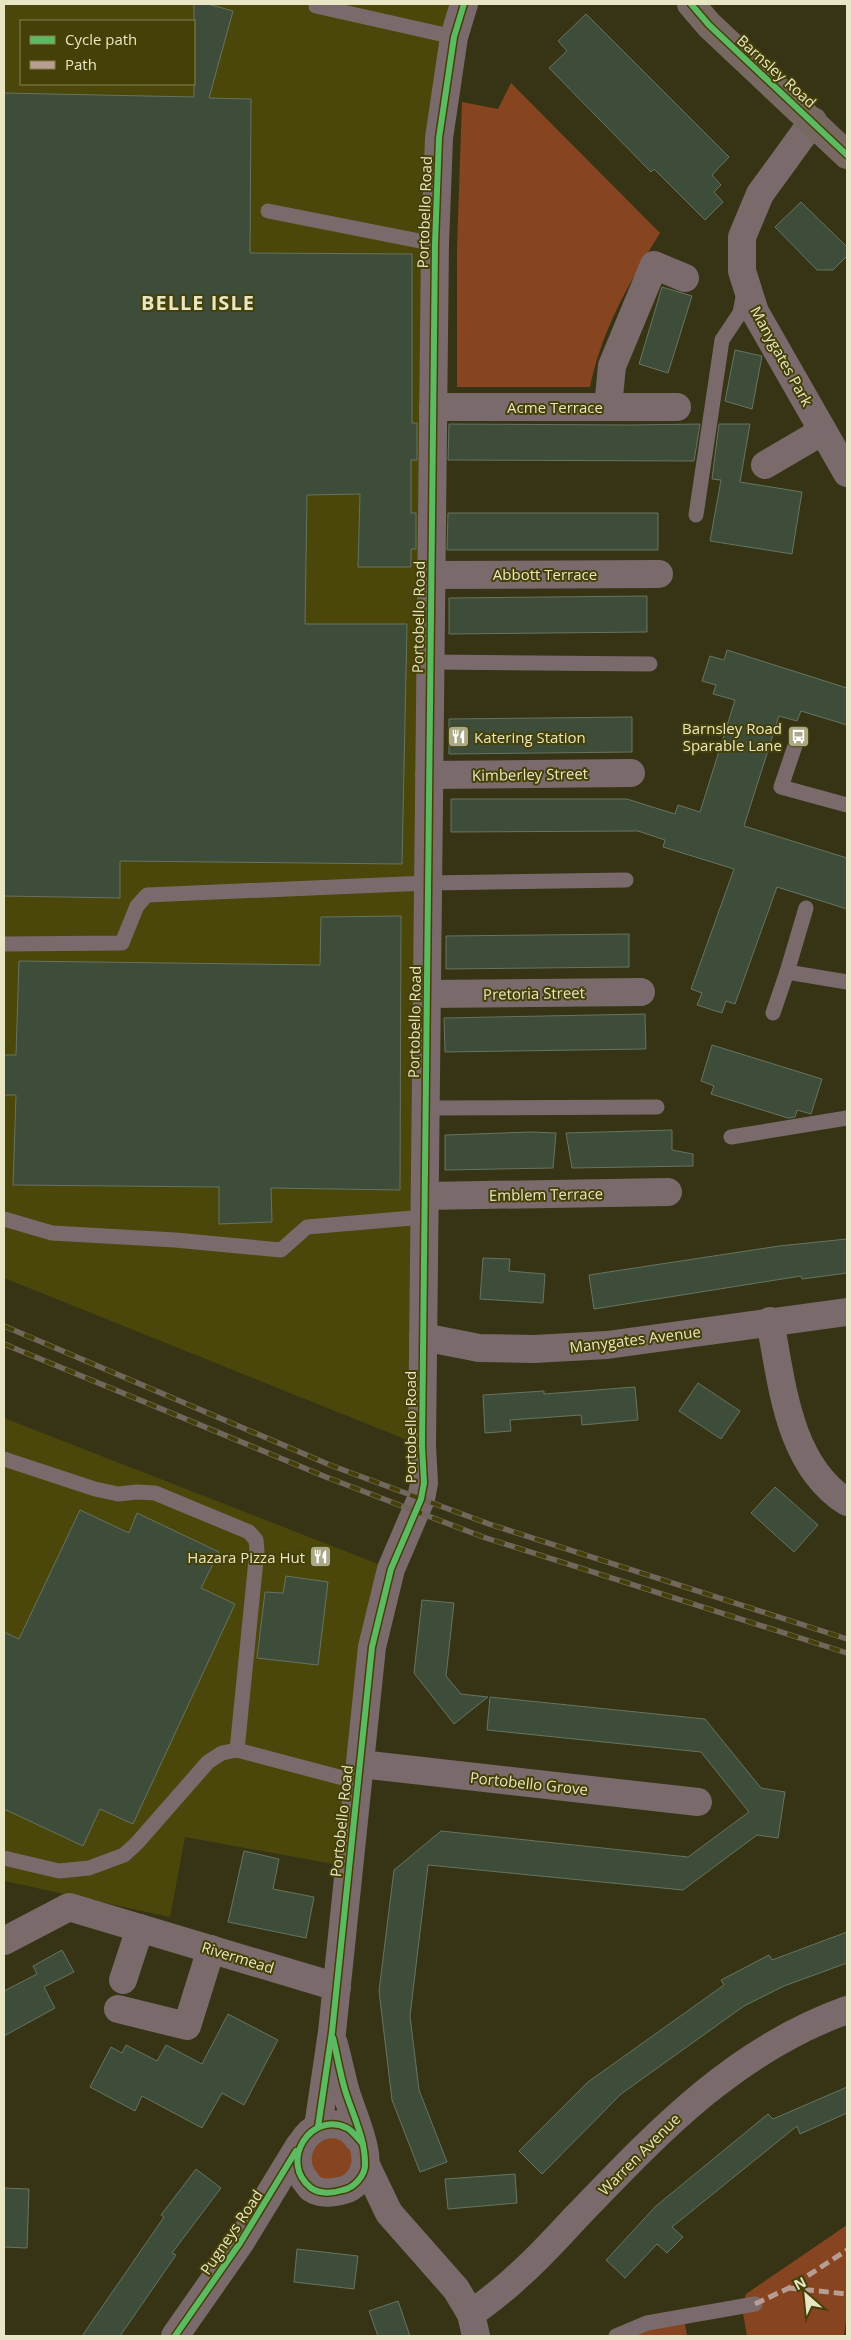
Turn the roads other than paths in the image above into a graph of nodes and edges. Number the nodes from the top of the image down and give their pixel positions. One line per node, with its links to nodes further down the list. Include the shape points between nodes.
1 (316, 4): 4 (lane)
2 (464, 4): 4 (street, Portobello Road)
3 (691, 4): 5 (main road, Barnsley Road, via 709,26)
4 (454, 37): 8 (street, Portobello Road, via 439,138)
5 (813, 121): 6 (main road, Barnsley Road); 10 (street, Manygates Park, via 760,194 742,236 742,271)
6 (847, 154)
7 (268, 211): 8 (lane)
8 (436, 244): 11 (street, Portobello Road)
9 (685, 278): 12 (street, via 654,265 612,366)
10 (746, 284): 14 (street, Manygates Park, via 755,312); 17 (lane, via 740,313 722,340)
11 (434, 407): 12 (street, Acme Terrace); 19 (street, Portobello Road)
12 (608, 407): 13 (street, Acme Terrace)
13 (677, 407)
14 (823, 431): 15 (street); 16 (street, Manygates Park)
15 (765, 464)
16 (847, 473)
17 (696, 515)
18 (659, 574): 19 (street, Abbott Terrace)
19 (431, 575): 20 (street, Portobello Road)
20 (430, 662): 21 (lane); 24 (street, Portobello Road)
21 (650, 664)
22 (798, 737): 25 (lane, via 781,787)
23 (631, 773): 24 (street, Kimberley Street)
24 (429, 776): 27 (street, Portobello Road)
25 (847, 805)
26 (626, 880): 27 (lane)
27 (428, 883): 29 (lane, via 147,896 136,906 122,943); 33 (street, Portobello Road)
28 (806, 908): 30 (lane)
29 (4, 944)
30 (787, 972): 31 (lane); 34 (lane)
31 (847, 982)
32 (641, 992): 33 (street, Pretoria Street)
33 (426, 994): 36 (street, Portobello Road)
34 (773, 1013)
35 (657, 1107): 36 (lane)
36 (425, 1108): 40 (street, Portobello Road)
37 (847, 1118): 38 (lane)
38 (731, 1137)
39 (668, 1192): 40 (street, Emblem Terrace)
40 (425, 1207): 41 (lane, via 307,1227 281,1250 52,1233); 44 (street, Portobello Road)
41 (4, 1219)
42 (847, 1312): 43 (street, Manygates Avenue)
43 (770, 1321): 44 (street, Manygates Avenue, via 606,1345 534,1349 479,1348); 46 (street, via 785,1399 796,1436 828,1488)
44 (423, 1337): 48 (street, Portobello Road, via 424,1483 416,1513 390,1569 380,1610 372,1647)
45 (4, 1459): 47 (lane, via 95,1489 118,1494 155,1492 236,1525 256,1540)
46 (847, 1502)
47 (237, 1750): 48 (lane); 50 (lane, via 222,1753 208,1762 124,1855 90,1868 59,1871)
48 (359, 1773): 49 (street, Portobello Grove); 55 (street, Portobello Road)
49 (698, 1802)
50 (4, 1858)
51 (140, 1928): 52 (street, Rivermead, via 70,1907); 53 (street, Rivermead); 54 (street)
52 (4, 1941)
53 (211, 1949): 55 (street, Rivermead); 56 (street, via 186,2026)
54 (123, 1980)
55 (337, 1987): 58 (street, Portobello Road)
56 (118, 2009)
57 (847, 2010): 65 (street, Warren Avenue, via 785,2038 697,2097 652,2139)
58 (332, 2032): 59 (street, Portobello Road); 60 (street, Portobello Road)
59 (311, 2133): 60 (street, Portobello Road, via 334,2125 348,2128); 61 (street, Portobello Road, via 297,2153 298,2170); 62 (street, Pugneys Road)
60 (364, 2155): 61 (street, via 361,2178 349,2189); 63 (street, Portobello Road)
61 (319, 2191): 62 (street, Pugneys Road); 63 (street)
62 (264, 2206): 66 (street, Pugneys Road)
63 (390, 2213): 65 (street, Portobello Road, via 456,2289)
64 (756, 2304): 67 (lane, via 648,2323)
65 (473, 2325)
66 (175, 2336)
67 (616, 2336)

